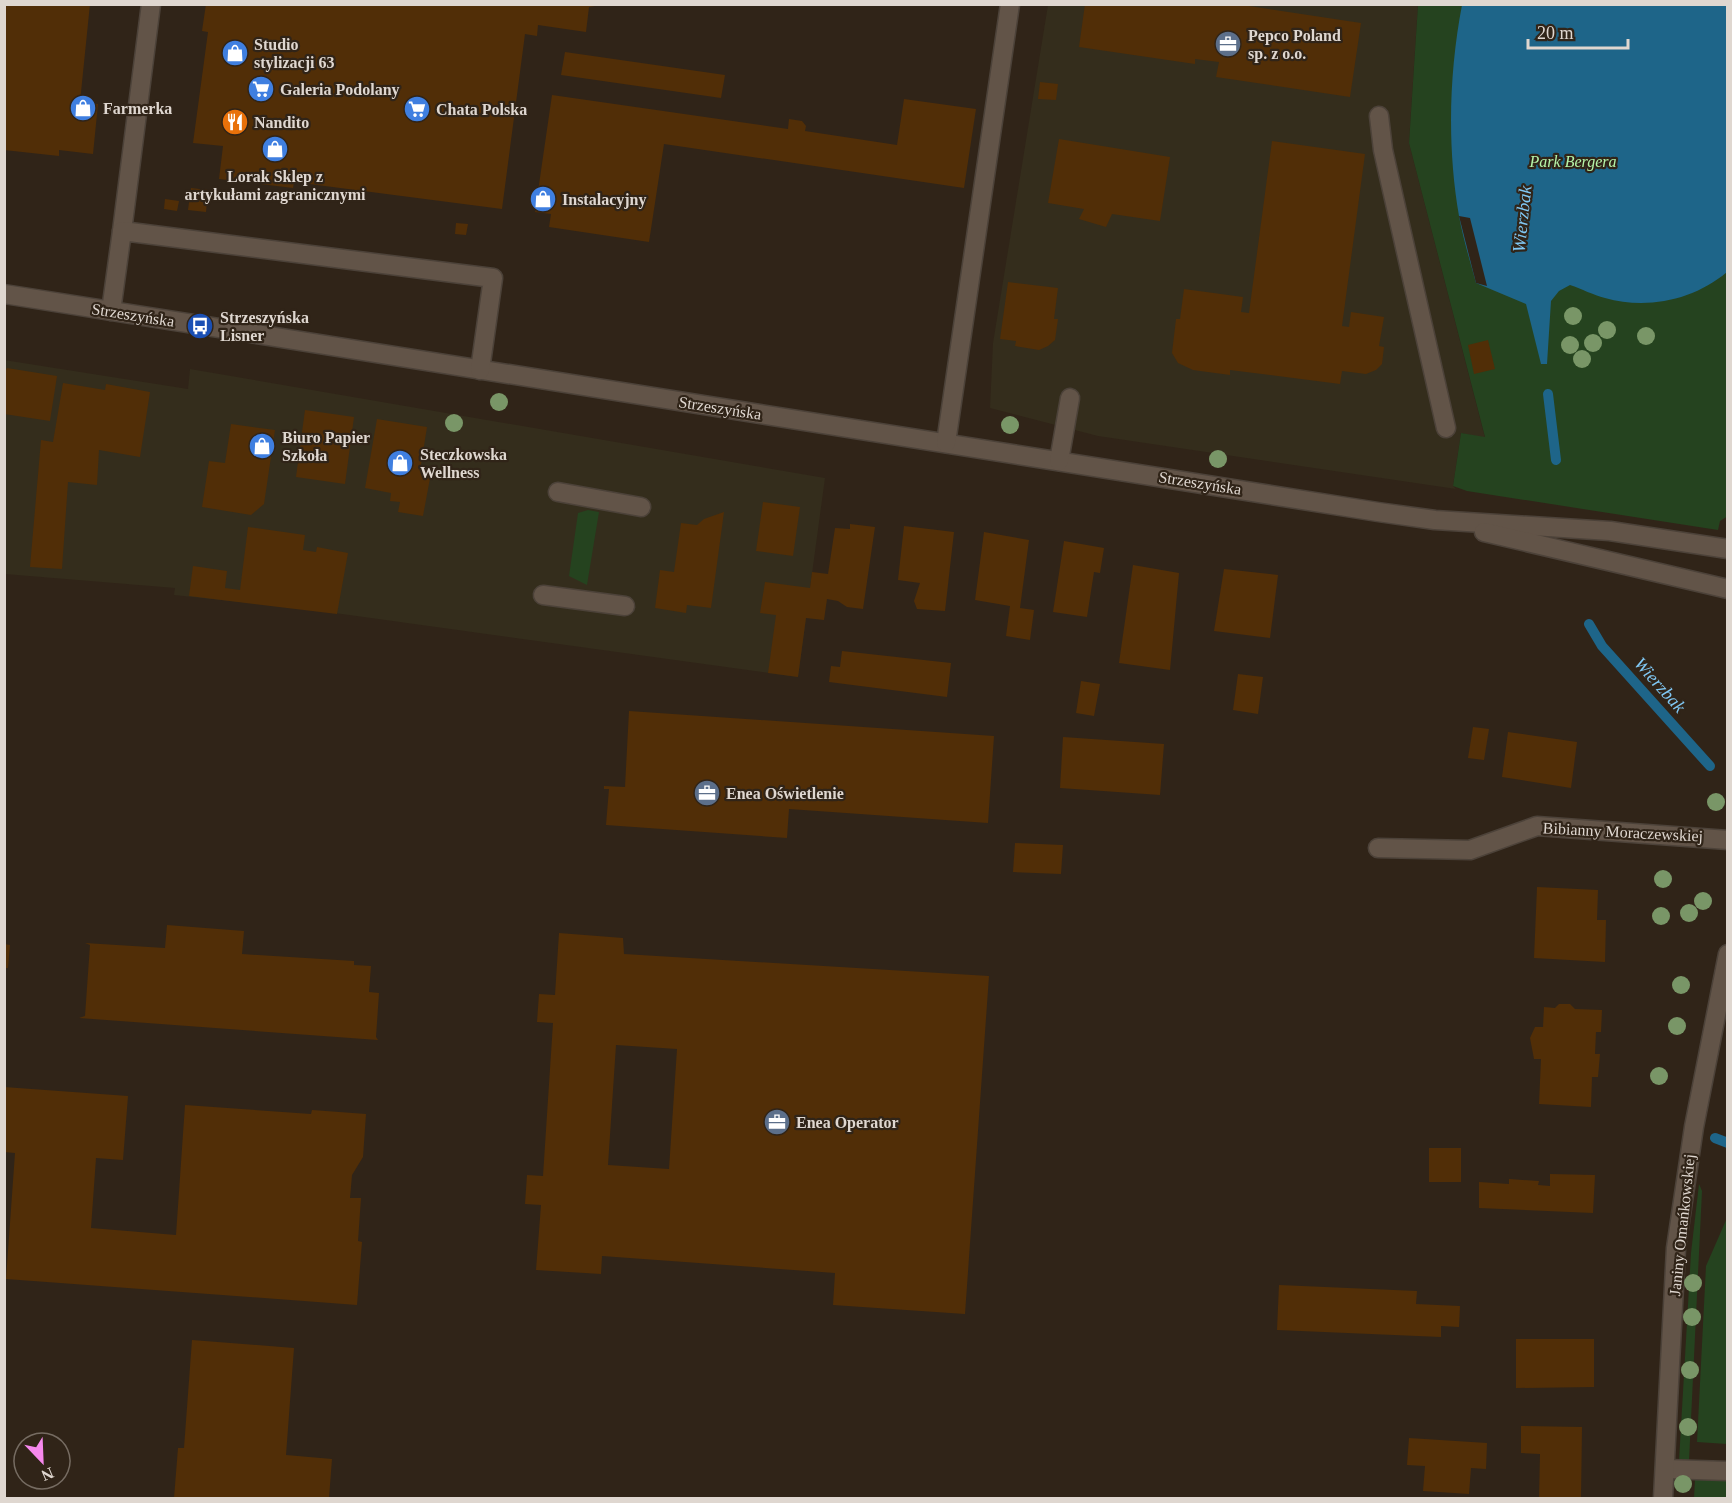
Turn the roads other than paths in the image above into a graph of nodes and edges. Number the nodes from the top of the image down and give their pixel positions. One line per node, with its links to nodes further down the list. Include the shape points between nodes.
1 (151, 4): 4 (street)
2 (1010, 4): 10 (street)
3 (1379, 116): 9 (street, via 1383,150)
4 (122, 231): 6 (street); 7 (street, via 493,278)
5 (4, 294): 6 (street, Strzeszyńska)
6 (111, 311): 7 (street, Strzeszyńska)
7 (480, 370): 10 (street, Strzeszyńska)
8 (1070, 398): 11 (street)
9 (1446, 428)
10 (946, 443): 11 (street, Strzeszyńska)
11 (1059, 461): 14 (street, Strzeszyńska)
12 (558, 492): 13 (street)
13 (641, 507)
14 (1435, 520): 15 (street, Strzeszyńska, via 1610,531); 16 (street, Strzeszyńska)
15 (1728, 549)
16 (1728, 589)
17 (543, 595): 18 (street)
18 (625, 606)
19 (1728, 840): 20 (street, Bibianny Moraczewskiej, via 1537,826 1470,850)
20 (1378, 848)
21 (1728, 954): 22 (street, Janiny Omańkowskiej, via 1690,1147 1676,1248)
22 (1665, 1469): 23 (street); 24 (street, Janiny Omańkowskiej)
23 (1728, 1471)
24 (1663, 1498)

